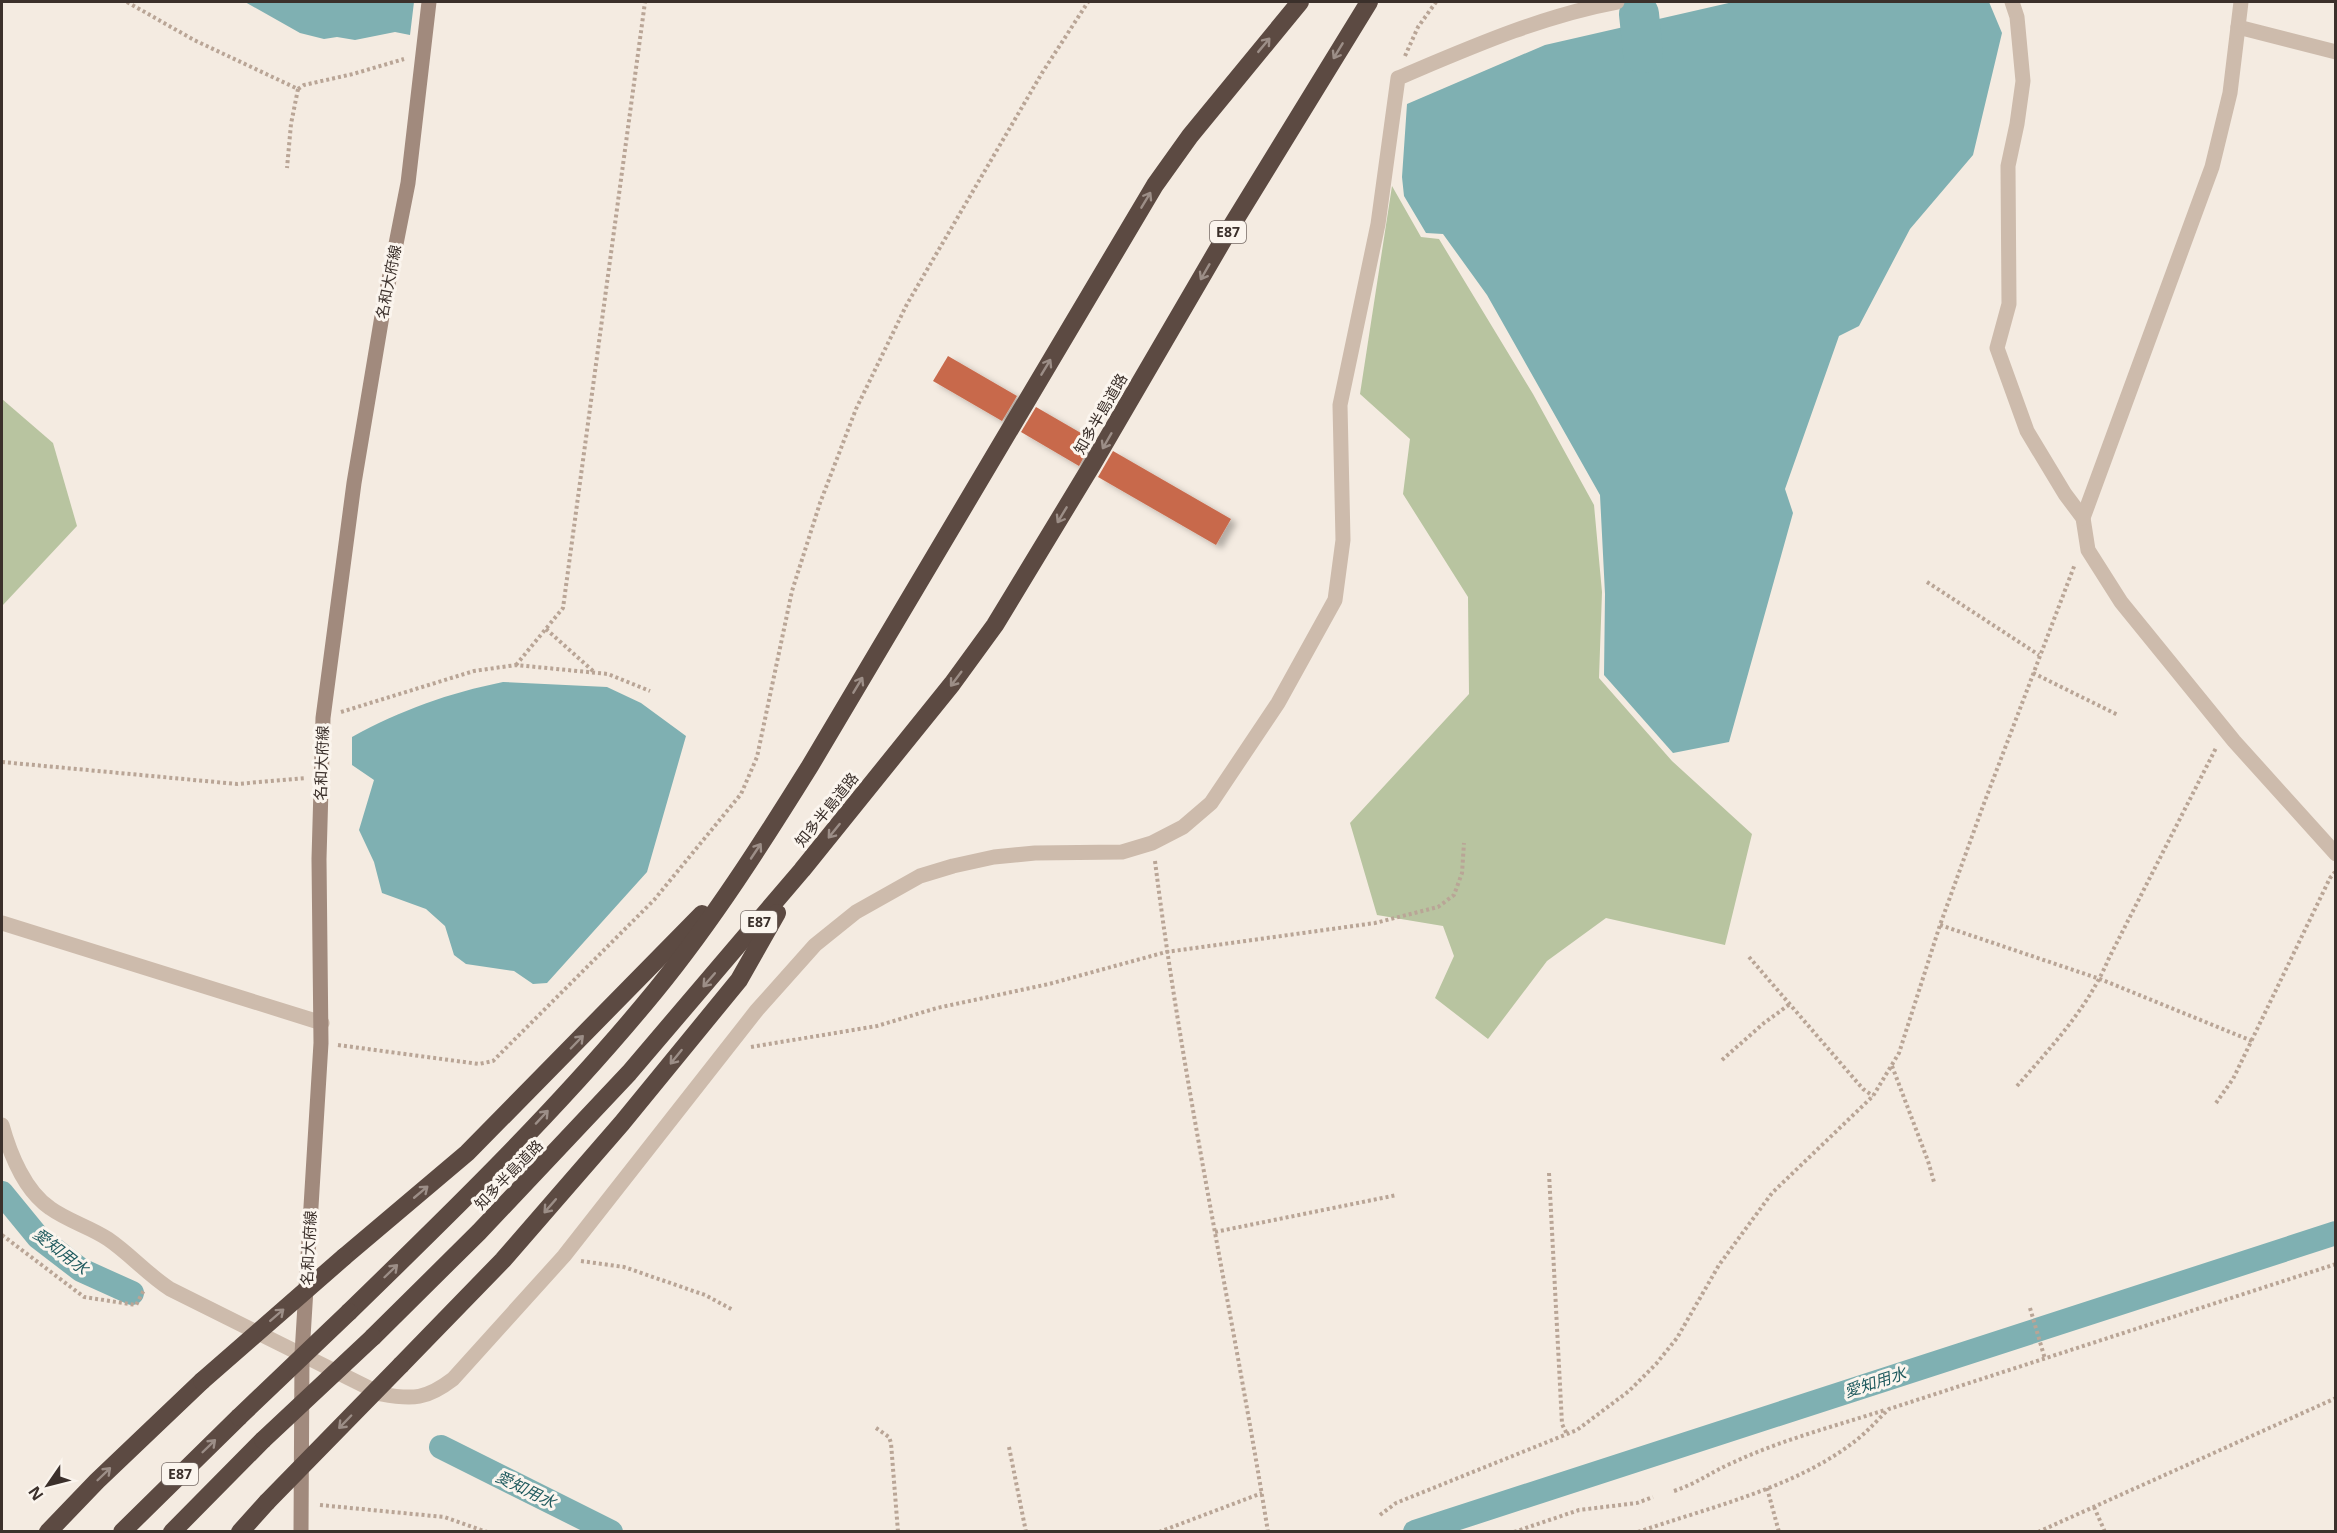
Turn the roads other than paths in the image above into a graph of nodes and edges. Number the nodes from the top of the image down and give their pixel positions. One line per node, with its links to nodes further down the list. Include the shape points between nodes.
1 (429, 2): 14 (main road, 名和大府線, via 408,183 354,483 323,718 319,859)
2 (1300, 2): 12 (highway, 知多半島道路 / E87, one-way to 2, via 810,766 1155,185 1190,135)
3 (1369, 2): 11 (highway, 知多半島道路 / E87, one-way to 11, via 995,625)
4 (1617, 2): 16 (street, via 1583,8 1496,38 1398,78 1378,224 1340,405 1343,540 1335,600 1278,703 1210,803 1183,827 1152,843 1122,852 993,857 920,876 856,912 815,945 730,1045 564,1256 453,1379 435,1393 408,1399 381,1394)
5 (2012, 2): 9 (street, via 2023,81 2008,166 2009,304 1997,348 2027,432)
6 (2241, 2): 7 (street)
7 (2238, 27): 8 (street); 9 (street, via 2230,93 2212,167)
8 (2336, 52)
9 (2083, 518): 10 (street, via 2088,550 2121,602 2228,734)
10 (2336, 854)
11 (802, 870): 19 (highway, 知多半島道路 / E87, one-way to 19, bridge, via 636,1064 479,1232); 20 (highway, one-way to 20, bridge, via 739,980 622,1123 503,1260)
12 (741, 874): 17 (highway, one-way to 12, bridge, via 202,1381 467,1153); 18 (highway, 知多半島道路 / E87, one-way to 12, bridge, via 456,1208 604,1051 663,981)
13 (2, 923): 14 (street)
14 (322, 1023): 16 (main road, 名和大府線)
15 (2, 1125): 16 (street, via 27,1182 49,1208 106,1238 170,1289)
16 (302, 1354): 21 (main road, 名和大府線)
17 (48, 1532)
18 (122, 1532)
19 (172, 1532)
20 (240, 1532)
21 (301, 1532)

